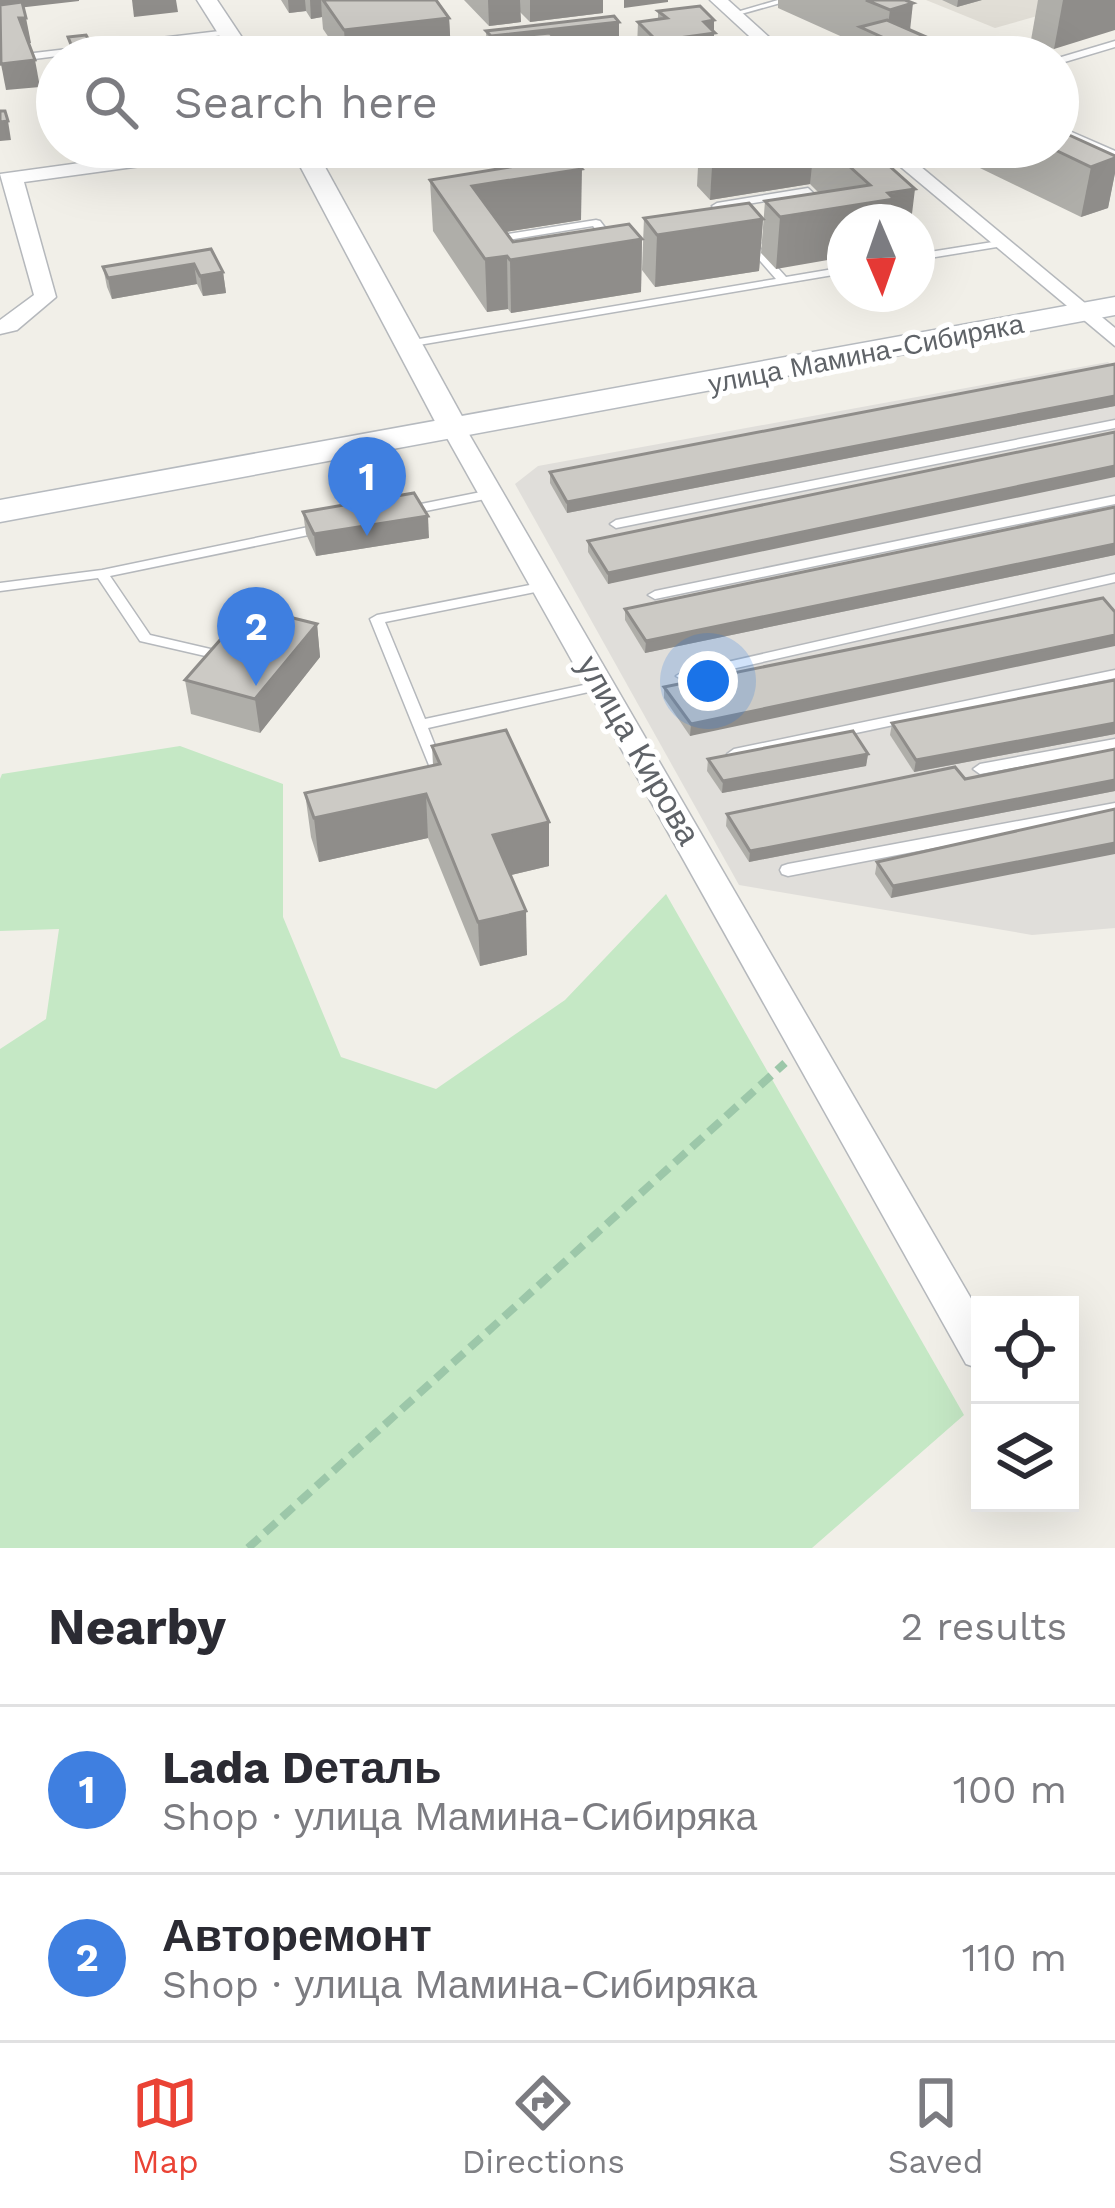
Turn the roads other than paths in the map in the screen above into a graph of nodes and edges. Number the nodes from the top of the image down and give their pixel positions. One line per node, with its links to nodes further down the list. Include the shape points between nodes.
1 (206, 0): 5 (street)
2 (718, 0): 4 (street)
3 (788, 0): 4 (lane)
4 (734, 14): 8 (street)
5 (228, 32): 6 (lane); 7 (street)
6 (196, 36)
7 (231, 36)
8 (759, 36)
9 (1115, 44): 10 (lane)
10 (1079, 55)
11 (1079, 138): 12 (lane)
12 (1115, 154)
13 (85, 168): 16 (street)
14 (313, 168): 33 (street, улица Кирова)
15 (910, 168): 19 (street)
16 (6, 179): 31 (street, via 45,297)
17 (827, 212): 20 (lane, via 808,191 717,206)
18 (775, 242): 20 (lane)
19 (999, 244): 22 (lane); 29 (street)
20 (752, 246): 25 (lane)
21 (620, 253): 23 (lane, via 596,224 488,240)
22 (935, 254)
23 (499, 255)
24 (827, 273): 25 (lane)
25 (783, 280): 28 (lane)
26 (646, 284): 28 (lane)
27 (1115, 285): 29 (main road, улица Мамина-Сибиряка)
28 (660, 301): 33 (lane)
29 (1071, 304): 30 (main road, улица Мамина-Сибиряка); 32 (street); 35 (main road, улица Мамина-Сибиряка)
30 (1115, 306)
31 (0, 327)
32 (1115, 339)
33 (407, 344): 35 (street, улица Кирова)
34 (1115, 424): 41 (lane)
35 (454, 429): 36 (street, улица Кирова); 38 (main road, улица Мамина-Сибиряка)
36 (491, 494): 39 (lane); 44 (street, улица Кирова)
37 (1115, 500): 46 (lane)
38 (0, 511)
39 (391, 514)
40 (346, 524): 42 (lane)
41 (616, 524)
42 (102, 574): 45 (lane); 47 (lane, via 145,638)
43 (1115, 578): 49 (lane)
44 (545, 586): 50 (street, улица Кирова); 51 (lane, via 377,619)
45 (0, 587)
46 (655, 595)
47 (214, 654)
48 (1115, 674): 53 (lane)
49 (683, 676)
50 (602, 685): 51 (lane); 58 (street, улица Кирова)
51 (420, 724): 55 (lane)
52 (1115, 744): 54 (lane)
53 (734, 754)
54 (980, 769)
55 (438, 771)
56 (1115, 808): 57 (lane)
57 (788, 870)
58 (971, 1335)

